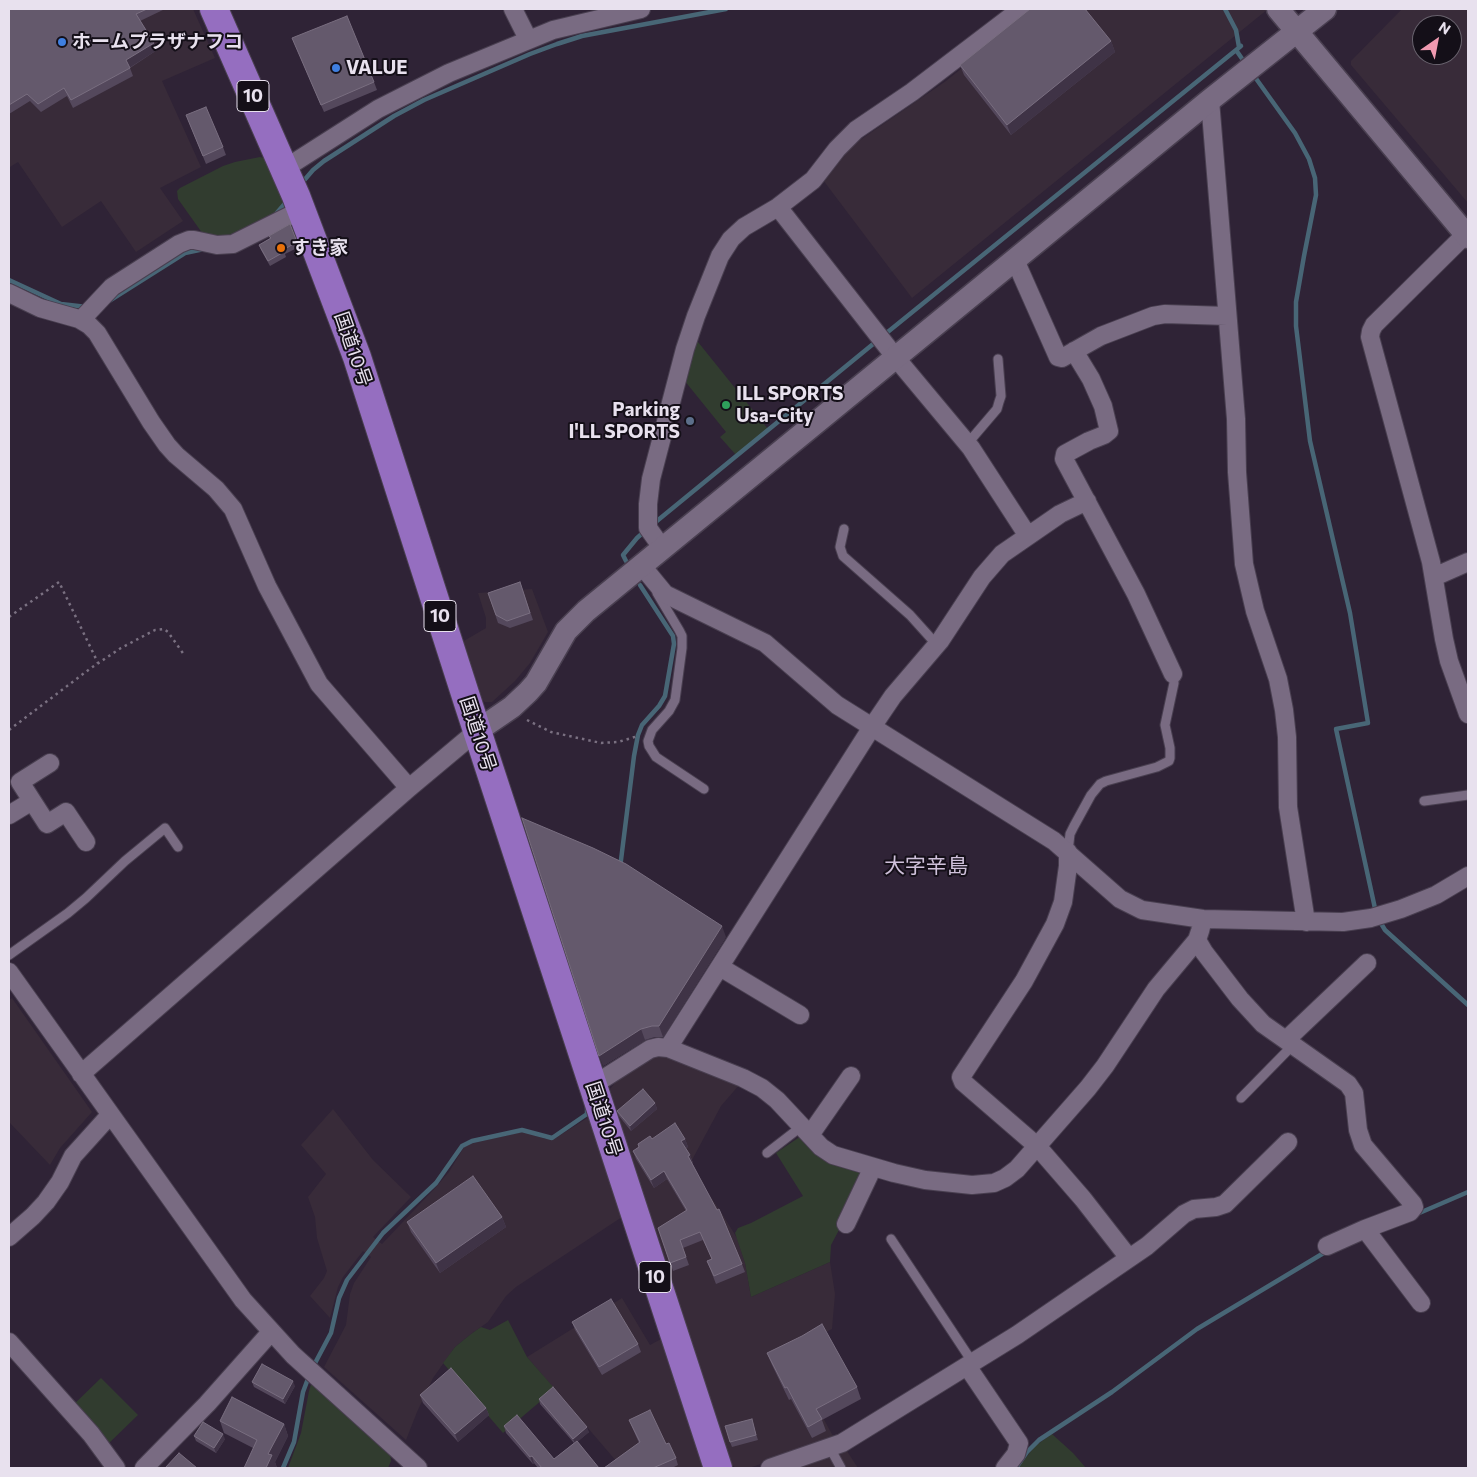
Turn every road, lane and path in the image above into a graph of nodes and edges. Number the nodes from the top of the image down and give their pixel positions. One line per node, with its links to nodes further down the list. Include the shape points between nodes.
1 (214, 9): 11 (highway, 国道10号 / 10)
2 (513, 9): 9 (street)
3 (641, 9): 7 (street)
4 (1021, 9): 12 (street, via 856,130 814,180)
5 (1278, 9): 8 (street)
6 (1325, 9): 8 (street)
7 (593, 14): 9 (street)
8 (1297, 32): 10 (street); 13 (street)
9 (528, 39): 11 (street, via 449,73 378,109)
10 (1210, 100): 14 (street); 16 (street)
11 (293, 189): 17 (street, via 233,244 184,242 120,282 102,296); 40 (highway, 国道10号 / 10, via 357,357)
12 (778, 206): 19 (street); 25 (street, via 731,239 720,256 696,316 651,480 648,528)
13 (1468, 235): 28 (street, via 1371,331 1372,345)
14 (1015, 260): 18 (street, via 1055,353 1062,358); 19 (street)
15 (9, 293): 17 (street, via 40,308)
16 (1227, 316): 18 (street, via 1153,316); 53 (street, via 1244,564 1284,710 1288,807)
17 (81, 320): 42 (street, via 96,333 167,445 229,503 267,586 319,684)
18 (1074, 350): 22 (street, via 1097,392 1109,427 1104,436 1064,456)
19 (896, 358): 21 (street); 25 (street)
20 (998, 359): 21 (lane, via 1001,396 997,409)
21 (968, 444): 24 (street)
22 (1087, 501): 24 (street, via 1060,514); 34 (street, via 1149,620)
23 (844, 529): 31 (lane, via 840,547 843,556 910,615)
24 (1028, 536): 31 (street, via 1002,554 987,570)
25 (663, 549): 27 (street)
26 (1468, 562): 28 (street)
27 (642, 566): 29 (street); 40 (street, via 566,631 536,683 521,700)
28 (1434, 577): 35 (street, via 1447,656)
29 (656, 584): 37 (street, via 665,594 766,643 826,696); 39 (lane, via 656,591 679,630 682,642 675,700)
30 (9, 617): 33 (path, via 59,582)
31 (937, 645): 37 (street, via 902,684)
32 (185, 656): 33 (path, via 168,632 160,629)
33 (98, 663): 38 (path)
34 (1173, 674): 50 (lane, via 1165,725 1170,758 1156,767 1100,784 1091,794 1070,834)
35 (1468, 714)
36 (527, 720): 39 (path, via 551,732 609,744)
37 (872, 727): 50 (street); 57 (street)
38 (9, 730)
39 (652, 730): 43 (lane, via 648,740 652,754)
40 (477, 731): 42 (street); 64 (highway, 国道10号 / 10)
41 (50, 763): 45 (street, via 20,782)
42 (409, 788): 62 (street)
43 (704, 789)
44 (1468, 795): 46 (lane)
45 (32, 801): 47 (street); 48 (street, via 47,824 66,812)
46 (1424, 801)
47 (9, 815)
48 (86, 842)
49 (178, 847): 55 (lane, via 165,828 68,913)
50 (1068, 852): 52 (street, via 1120,899 1134,907); 69 (street, via 1063,902 1055,924 1019,989 961,1077)
51 (1468, 876): 53 (street, via 1436,895 1371,918)
52 (1203, 919): 53 (street); 54 (street)
53 (1306, 922)
54 (1196, 940): 60 (street, via 1253,1014); 69 (street, via 1156,989 1097,1077)
55 (9, 955)
56 (1367, 963): 60 (street)
57 (720, 967): 59 (street); 61 (street)
58 (9, 972): 62 (street)
59 (800, 1015)
60 (1290, 1043): 65 (lane); 73 (street, via 1352,1088 1363,1145 1413,1204 1410,1212)
61 (668, 1048): 64 (street, via 650,1049); 67 (street, via 762,1088)
62 (81, 1074): 66 (street)
63 (851, 1076): 67 (street)
64 (593, 1086): 86 (highway, 国道10号 / 10)
65 (1241, 1098)
66 (110, 1115): 74 (street, via 73,1156 46,1202); 79 (street, via 230,1283)
67 (806, 1131): 70 (lane); 71 (street, via 829,1153)
68 (1288, 1142): 77 (street, via 1225,1204 1189,1211)
69 (1037, 1146): 71 (street, via 1010,1175 988,1184 925,1180); 77 (street)
70 (767, 1153)
71 (873, 1167): 72 (street)
72 (846, 1224)
73 (1365, 1229): 76 (street); 78 (street)
74 (9, 1237)
75 (891, 1239): 81 (lane)
76 (1327, 1246)
77 (1129, 1258): 81 (street)
78 (1421, 1303)
79 (271, 1332): 83 (street); 85 (street)
80 (9, 1342): 84 (street, via 91,1434)
81 (970, 1365): 82 (street); 89 (street, via 1019,1443 1016,1454)
82 (830, 1448): 87 (street); 88 (lane)
83 (406, 1464)
84 (116, 1468)
85 (144, 1468)
86 (718, 1468)
87 (770, 1468)
88 (841, 1468)
89 (1005, 1468)

